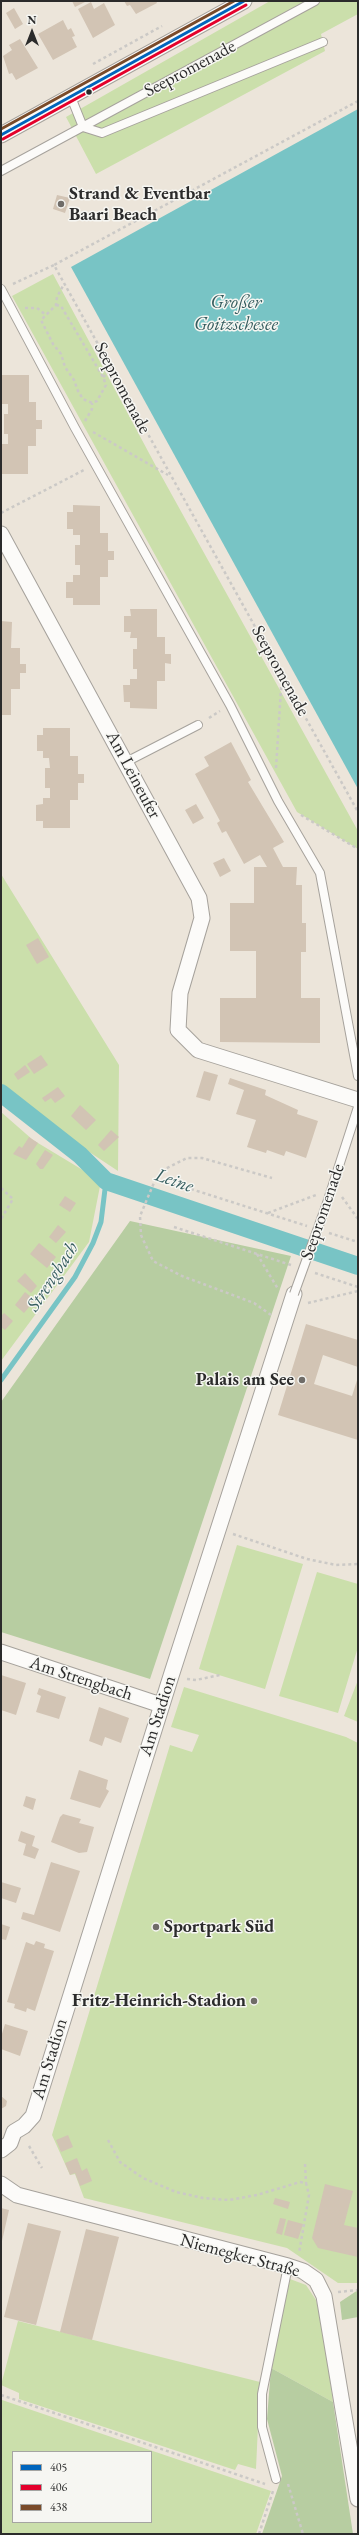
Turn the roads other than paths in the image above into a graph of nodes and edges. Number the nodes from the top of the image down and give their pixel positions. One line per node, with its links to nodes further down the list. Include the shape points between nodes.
1 (244, 1): 4 (street)
2 (315, 1): 5 (lane, Seepromenade)
3 (323, 42): 5 (lane, via 102,133)
4 (71, 97): 5 (lane); 6 (street)
5 (83, 126): 7 (lane, Seepromenade)
6 (1, 135)
7 (1, 171)
8 (1, 289): 12 (lane, via 230,705 278,801 320,873)
9 (1, 534): 11 (street, Am Leineufer)
10 (198, 725): 11 (lane)
11 (126, 762): 13 (street, Am Leineufer, via 199,898 202,918 180,993 178,1030 198,1050)
12 (358, 1076)
13 (358, 1100)
14 (358, 1107): 15 (lane, Seepromenade, bridge)
15 (294, 1294): 17 (street, Am Stadion)
16 (1, 1652): 17 (street, Am Strengbach)
17 (161, 1705): 18 (street, Am Stadion, via 32,2116 24,2126)
18 (8, 2132): 19 (street, Am Stadion, via 10,2143)
19 (1, 2150)
20 (1, 2184): 21 (street, Niemegker Straße)
21 (17, 2195): 22 (street, Niemegker Straße); 23 (street, Niemegker Straße)
22 (1, 2197)
23 (288, 2266): 24 (lane, via 262,2394 262,2428); 25 (street, Niemegker Straße, via 303,2271 316,2280 324,2296)
24 (275, 2476)
25 (358, 2498)

